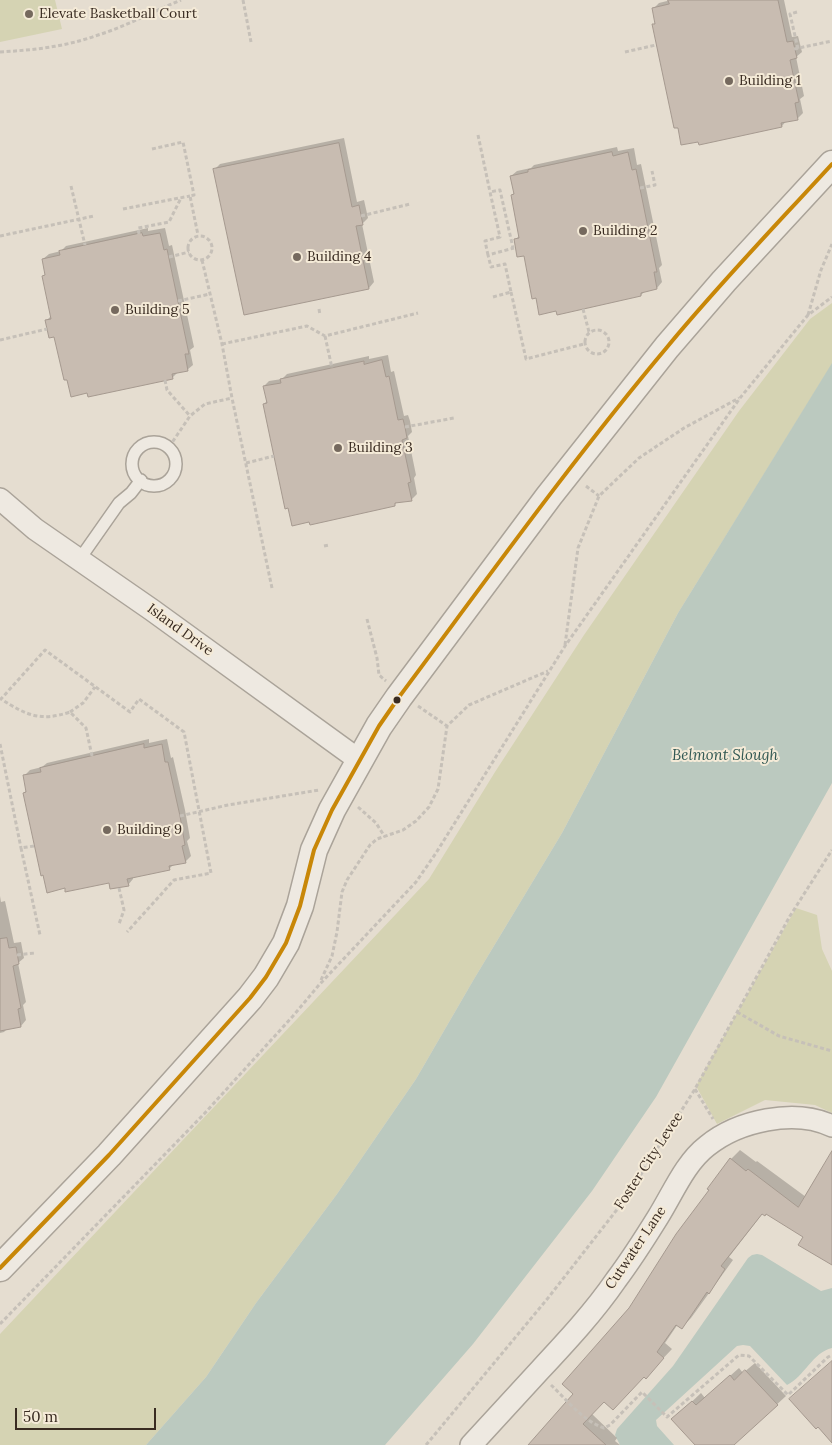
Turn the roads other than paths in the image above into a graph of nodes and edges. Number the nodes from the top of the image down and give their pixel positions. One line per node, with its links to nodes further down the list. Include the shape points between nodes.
1 (832, 164): 5 (street, via 667,347 554,490 402,694)
2 (141, 480): 2 (lane, via 155,485 169,480 176,467 169,447 156,442 142,445 137,450 132,463); 4 (lane, via 118,503)
3 (0, 499): 4 (street, Island Drive)
4 (79, 560): 5 (street, Island Drive)
5 (360, 760): 7 (street, via 338,797 314,850 300,906 286,943 266,977 114,1149)
6 (832, 1126): 8 (street, Cutwater Lane, via 804,1119 770,1119 741,1126 706,1147 692,1160 615,1282 579,1328)
7 (0, 1268)
8 (472, 1445)

